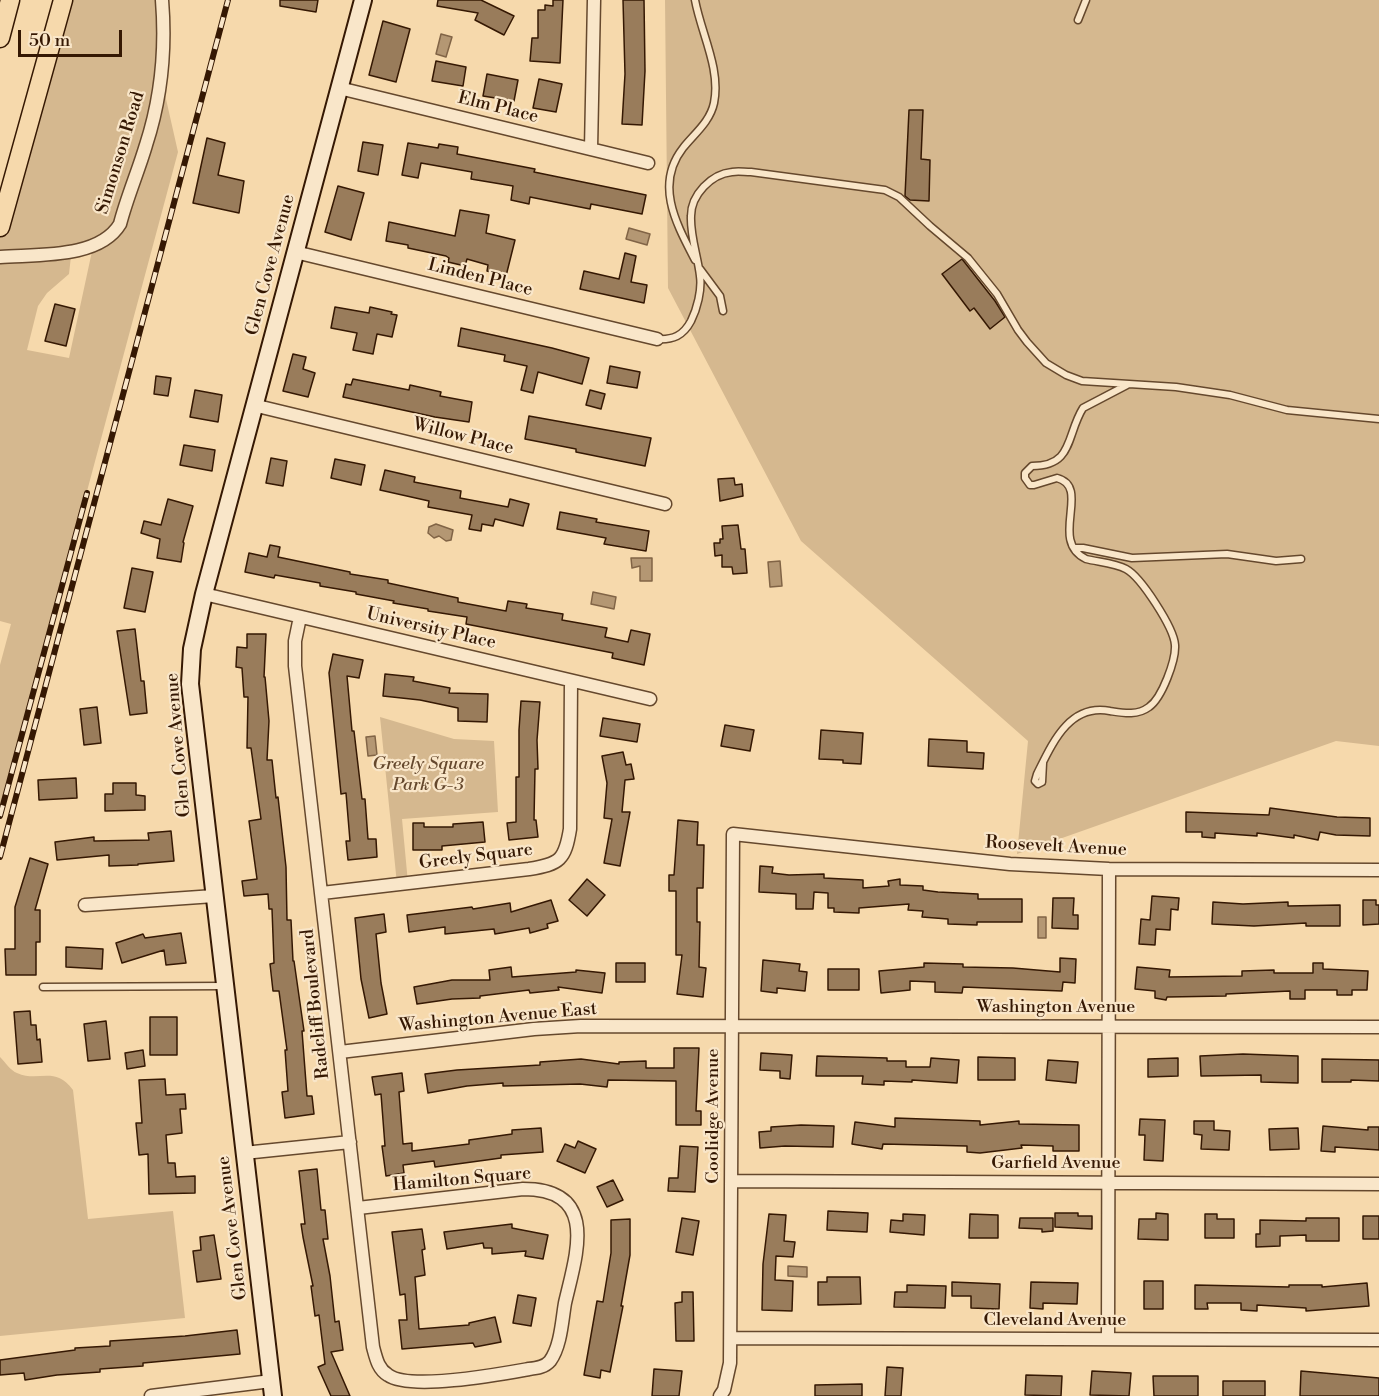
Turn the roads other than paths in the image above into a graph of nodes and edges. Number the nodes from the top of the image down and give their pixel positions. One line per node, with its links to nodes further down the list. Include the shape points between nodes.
1 (10, 0): 9 (main road)
2 (63, 0): 13 (main road)
3 (162, 0): 15 (street, Simonson Road, via 164,38 157,101 147,143 115,232 82,250)
4 (363, 0): 10 (main road, Glen Cove Avenue)
5 (594, 0): 11 (street)
6 (695, 0): 16 (lane, via 714,74 715,93 708,118 674,163 669,193 675,220)
7 (1086, 0): 8 (lane)
8 (1078, 20)
9 (0, 38)
10 (339, 88): 11 (street, Elm Place); 14 (main road, Glen Cove Avenue)
11 (591, 149): 12 (street, Elm Place)
12 (648, 163)
13 (0, 226)
14 (295, 252): 18 (street, Linden Place); 20 (main road, Glen Cove Avenue)
15 (0, 257)
16 (699, 267): 17 (lane, via 720,296); 18 (lane, via 698,301 687,329 678,337); 19 (lane, via 692,207 716,176 750,172 885,189 968,258 1046,363 1082,381)
17 (723, 311)
18 (657, 339)
19 (1128, 385): 21 (lane, via 1176,387 1230,395 1287,410); 22 (lane, via 1083,408 1064,454)
20 (253, 405): 24 (street, Willow Place); 27 (main road, Glen Cove Avenue)
21 (1379, 419)
22 (1047, 465): 23 (lane); 23 (lane, via 1032,466 1025,478 1034,485)
23 (1049, 479): 25 (lane, via 1062,479 1071,489 1068,538)
24 (665, 504)
25 (1074, 548): 26 (lane, via 1132,558 1227,554 1276,561); 31 (lane, via 1086,559 1125,568 1139,580 1169,627 1174,653 1160,693 1149,708 1130,714 1099,710 1078,714 1058,735)
26 (1301, 559)
27 (204, 594): 28 (street, University Place); 36 (main road, Glen Cove Avenue, via 192,650 190,684)
28 (300, 617): 29 (street, University Place); 35 (street, Radcliff Boulevard, via 295,666)
29 (571, 681): 30 (street, University Place); 35 (street, Greely Square, via 570,829 567,848 557,862 529,869)
30 (650, 699)
31 (1043, 763)
32 (733, 834): 33 (street, Roosevelt Avenue, via 1010,864); 40 (street, Coolidge Avenue)
33 (1109, 868): 34 (street, Roosevelt Avenue); 41 (street)
34 (1379, 870)
35 (322, 893): 43 (street, Radcliff Boulevard)
36 (214, 896): 37 (street); 38 (main road, Glen Cove Avenue)
37 (85, 905)
38 (225, 986): 39 (lane); 45 (main road, Glen Cove Avenue)
39 (43, 987)
40 (732, 1025): 41 (street, Washington Avenue); 43 (street, Washington Avenue East, via 552,1027); 46 (street, Coolidge Avenue)
41 (1109, 1025): 42 (street, Washington Avenue); 47 (street)
42 (1379, 1027)
43 (340, 1052): 44 (street, Radcliff Boulevard)
44 (350, 1142): 45 (street); 49 (street, Radcliff Boulevard)
45 (244, 1153): 54 (main road, Glen Cove Avenue)
46 (732, 1181): 47 (street, Garfield Avenue); 50 (street, Coolidge Avenue)
47 (1108, 1183): 48 (street, Garfield Avenue); 51 (street)
48 (1379, 1184)
49 (358, 1208): 53 (street, Radcliff Boulevard, via 373,1347 381,1370); 53 (street, Hamilton Square, via 536,1189 563,1201 577,1224 578,1244 555,1351 546,1364 471,1379)
50 (731, 1338): 51 (street, Cleveland Avenue); 56 (street, Coolidge Avenue, via 730,1363)
51 (1108, 1339): 52 (street, Cleveland Avenue)
52 (1379, 1340)
53 (394, 1378)
54 (272, 1388): 55 (street)
55 (152, 1396)
56 (720, 1396)

